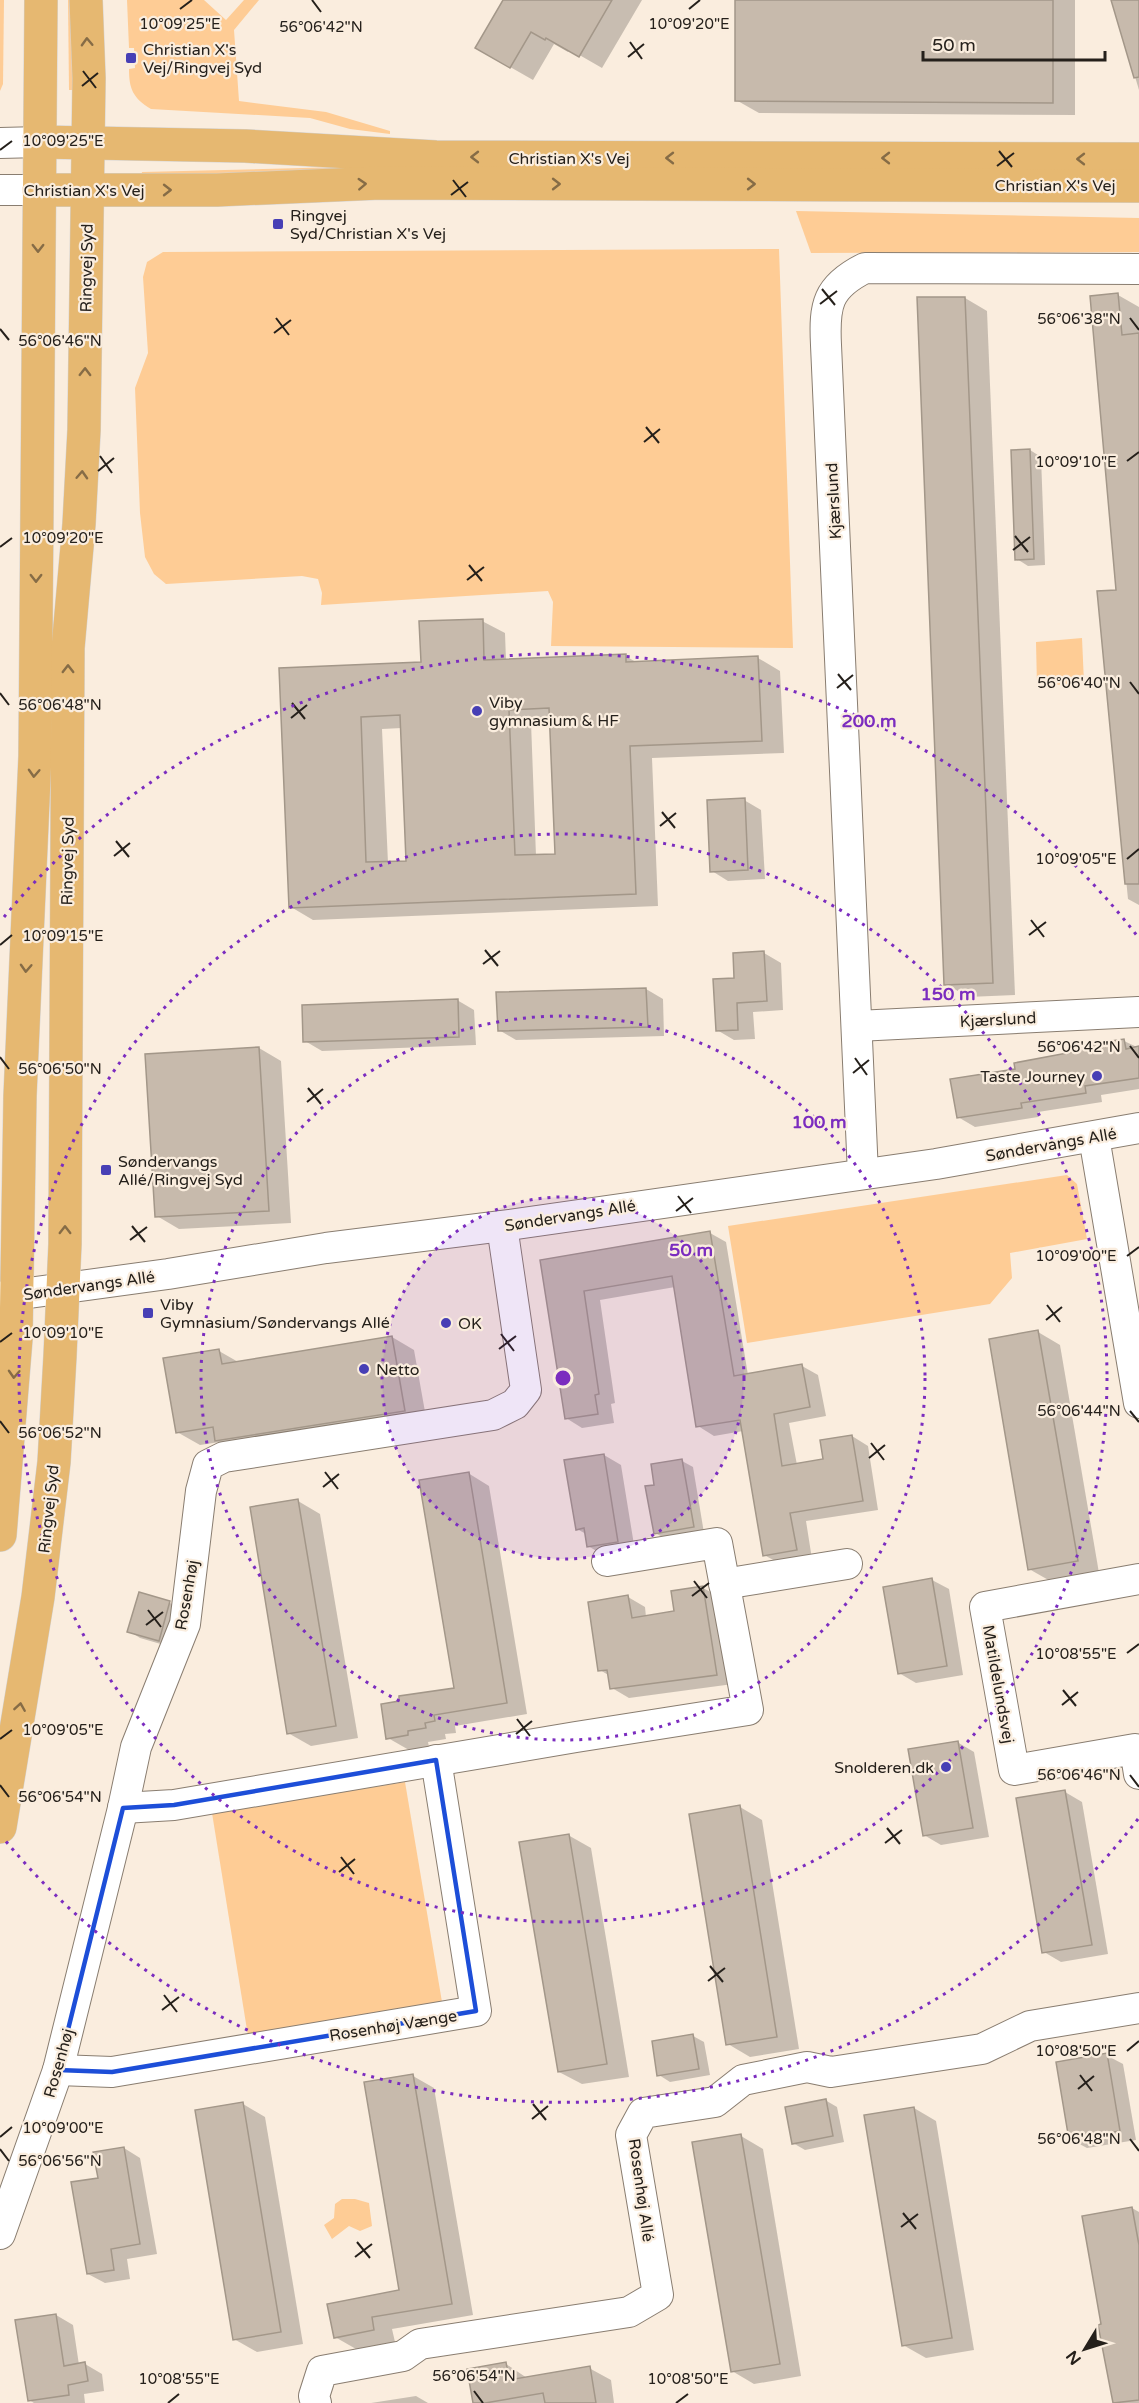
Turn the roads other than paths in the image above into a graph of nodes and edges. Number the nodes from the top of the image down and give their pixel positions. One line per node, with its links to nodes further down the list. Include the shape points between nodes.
1 (41, 0): 4 (main road)
2 (86, 0): 5 (main road, Ringvej Syd, one-way to 2)
3 (0, 142): 4 (street, Christian X's Vej)
4 (40, 142): 5 (main road, Christian X's Vej); 9 (main road)
5 (88, 142): 6 (main road, Christian X's Vej, one-way to 5, via 436,157); 10 (main road, Ringvej Syd)
6 (1139, 159)
7 (1139, 186): 10 (main road, Christian X's Vej, one-way to 7, via 218,190 380,183)
8 (0, 190): 9 (street, Christian X's Vej)
9 (39, 190): 10 (main road, Christian X's Vej); 19 (main road, one-way to 19, via 35,756)
10 (87, 190): 18 (main road, Ringvej Syd, one-way to 10, via 68,648 84,430)
11 (1139, 269): 13 (street, Kjærslund, via 865,268 847,277 826,306)
12 (1138, 1012): 13 (street, Kjærslund)
13 (857, 1026): 16 (street, Kjærslund)
14 (1139, 1128): 15 (street, Søndervangs Allé)
15 (1094, 1137): 16 (street, Søndervangs Allé); 20 (street)
16 (864, 1174): 17 (street, Søndervangs Allé)
17 (502, 1226): 18 (street, Søndervangs Allé); 28 (street, Rosenhøj, via 526,1390 515,1404 493,1415 224,1457 208,1465 201,1491 185,1624 136,1747)
18 (63, 1288): 19 (street, Søndervangs Allé); 29 (main road, Ringvej Syd, one-way to 18, via 40,1586 54,1462)
19 (8, 1296): 21 (main road, one-way to 21, via 12,1411)
20 (1139, 1403)
21 (0, 1534)
22 (607, 1561): 25 (street, via 717,1543)
23 (847, 1564): 25 (street)
24 (1139, 1579): 27 (street, Matildelundsvej, via 985,1607 1014,1770 1135,1749)
25 (724, 1584): 26 (street, via 748,1710)
26 (436, 1760): 28 (street, via 174,1805); 31 (street, Rosenhøj Vænge, via 476,2011 112,2072)
27 (1139, 1774)
28 (123, 1808): 31 (street, Rosenhøj)
29 (0, 1827)
30 (1139, 2008): 33 (street, Rosenhøj Allé, via 1030,2026 982,2049 831,2072 807,2067 743,2080 714,2102 643,2113 631,2135 658,2295 630,2312 420,2344 403,2356 322,2371)
31 (58, 2070): 32 (street, Rosenhøj)
32 (0, 2234)
33 (315, 2403)

